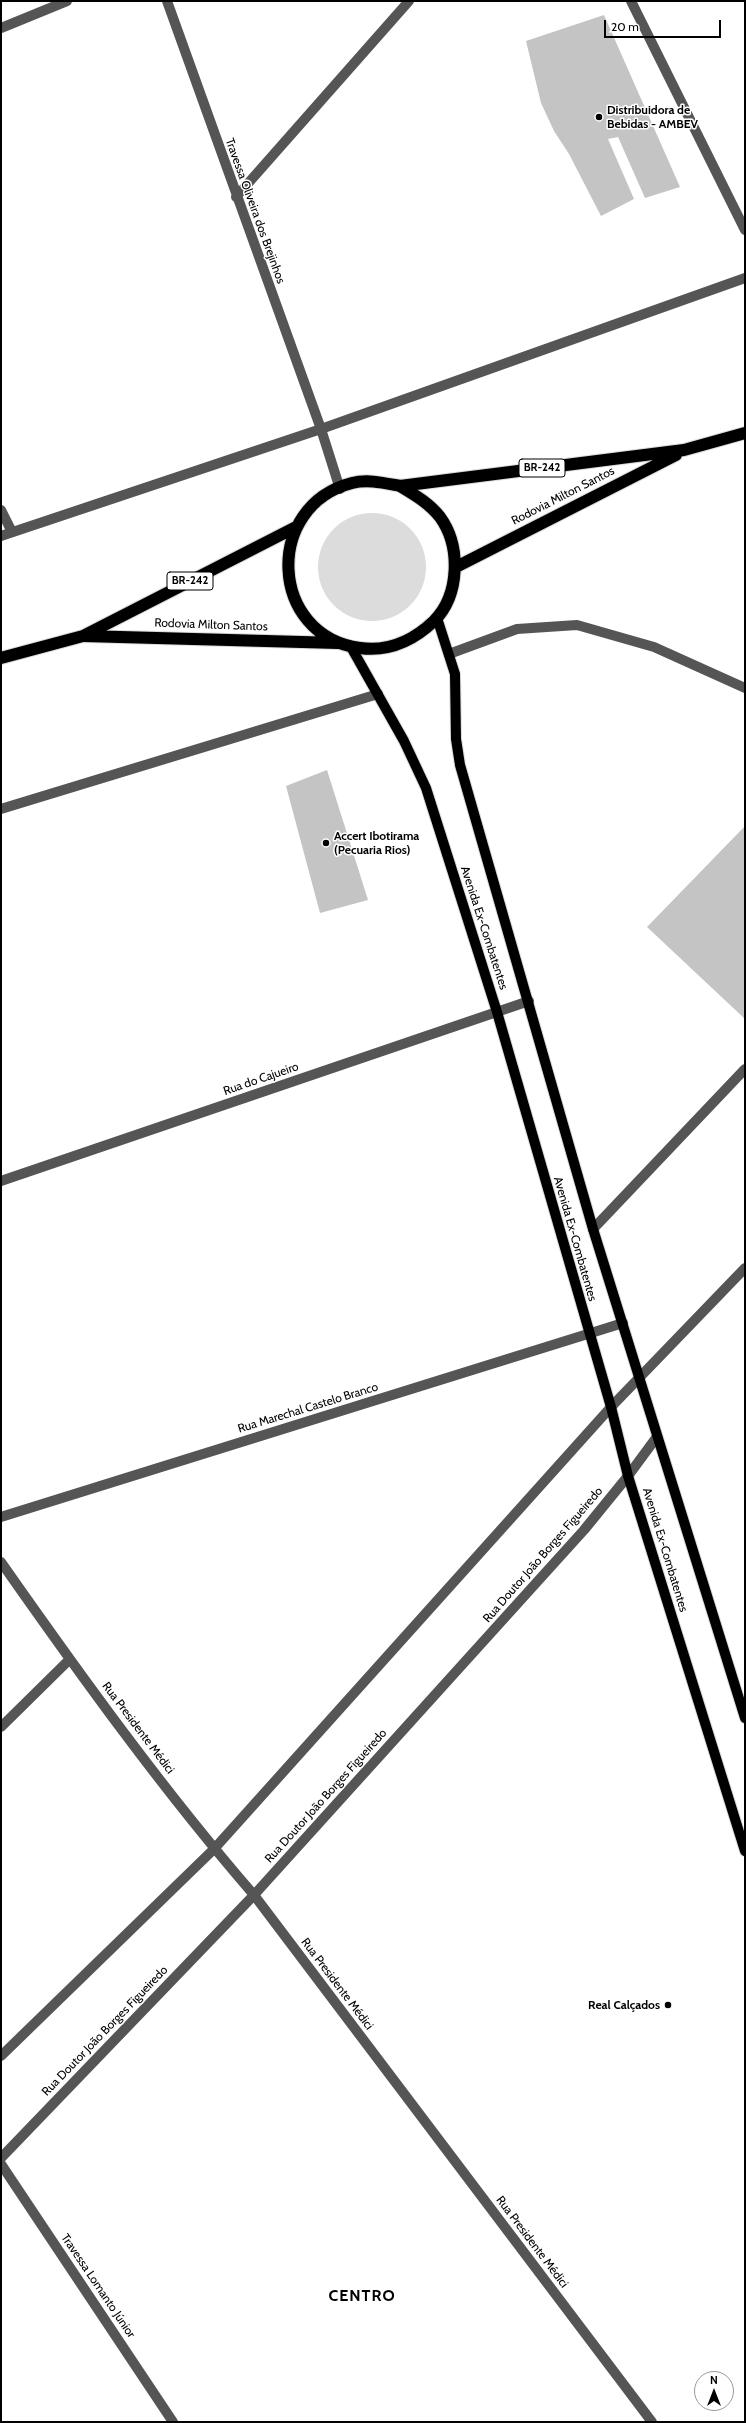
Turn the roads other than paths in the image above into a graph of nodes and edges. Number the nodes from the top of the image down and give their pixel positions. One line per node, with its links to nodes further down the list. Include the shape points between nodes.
1 (67, 1): 5 (street)
2 (167, 1): 6 (street, Travessa Oliveira dos Brejinhos)
3 (409, 1): 6 (street)
4 (631, 1): 7 (street)
5 (1, 28)
6 (236, 197): 9 (street, Travessa Oliveira dos Brejinhos)
7 (745, 230)
8 (745, 278): 9 (street)
9 (321, 429): 13 (street, Travessa Oliveira dos Brejinhos); 16 (street)
10 (745, 433): 11 (highway, Rodovia Milton Santos / BR-242)
11 (684, 450): 12 (highway, Rodovia Milton Santos / BR-242); 18 (highway, Rodovia Milton Santos)
12 (400, 486): 13 (highway, Rodovia Milton Santos / BR-242, via 376,481 352,483); 18 (highway, Rodovia Milton Santos / BR-242, via 423,499 440,518 452,541)
13 (340, 488): 15 (highway, Rodovia Milton Santos / BR-242, via 310,507)
14 (1, 510): 16 (street)
15 (296, 527): 20 (highway, Rodovia Milton Santos / BR-242); 21 (highway, Rodovia Milton Santos / BR-242, via 288,553 288,580 298,607 316,628)
16 (12, 532): 17 (street)
17 (1, 536)
18 (456, 567): 19 (highway, Rodovia Milton Santos / BR-242, via 451,593)
19 (437, 618): 22 (highway, Rodovia Milton Santos / BR-242, via 408,641 370,649); 23 (main road, Avenida Ex-Combatentes)
20 (83, 636): 21 (highway, Rodovia Milton Santos); 24 (highway, Rodovia Milton Santos / BR-242)
21 (339, 643): 22 (highway, Rodovia Milton Santos / BR-242)
22 (351, 647): 26 (main road, Avenida Ex-Combatentes)
23 (449, 654): 25 (street, via 517,629 577,625 654,647); 28 (main road, Avenida Ex-Combatentes, via 454,674 456,739 460,765)
24 (1, 658)
25 (745, 688)
26 (378, 694): 27 (street); 29 (main road, Avenida Ex-Combatentes, via 426,788)
27 (1, 809)
28 (529, 1002): 29 (street, Rua do Cajueiro); 32 (main road, Avenida Ex-Combatentes)
29 (497, 1012): 31 (street, Rua do Cajueiro); 35 (main road, Avenida Ex-Combatentes)
30 (745, 1070): 32 (street)
31 (1, 1181)
32 (593, 1229): 34 (main road, Avenida Ex-Combatentes)
33 (745, 1268): 36 (street)
34 (623, 1323): 35 (street, Rua Marechal Castelo Branco); 36 (main road, Avenida Ex-Combatentes)
35 (588, 1334): 37 (main road, Avenida Ex-Combatentes); 40 (street, Rua Marechal Castelo Branco)
36 (639, 1379): 37 (street); 38 (main road, Avenida Ex-Combatentes)
37 (611, 1407): 39 (main road, Avenida Ex-Combatentes); 45 (street)
38 (656, 1438): 39 (street, Rua Doutor João Borges Figueiredo); 43 (main road, Avenida Ex-Combatentes)
39 (628, 1476): 46 (main road, Avenida Ex-Combatentes); 47 (street, Rua Doutor João Borges Figueiredo, via 584,1530)
40 (1, 1517)
41 (1, 1562): 42 (street, Rua Presidente Médici)
42 (69, 1660): 44 (street); 45 (street, Rua Presidente Médici)
43 (745, 1718)
44 (1, 1727)
45 (214, 1849): 47 (street, Rua Presidente Médici); 48 (street)
46 (745, 1851)
47 (254, 1895): 49 (street, Rua Doutor João Borges Figueiredo); 52 (street, Rua Presidente Médici)
48 (1, 2056)
49 (1, 2158)
50 (1, 2164): 51 (street, Travessa Lomanto Júnior)
51 (173, 2422)
52 (652, 2422)

